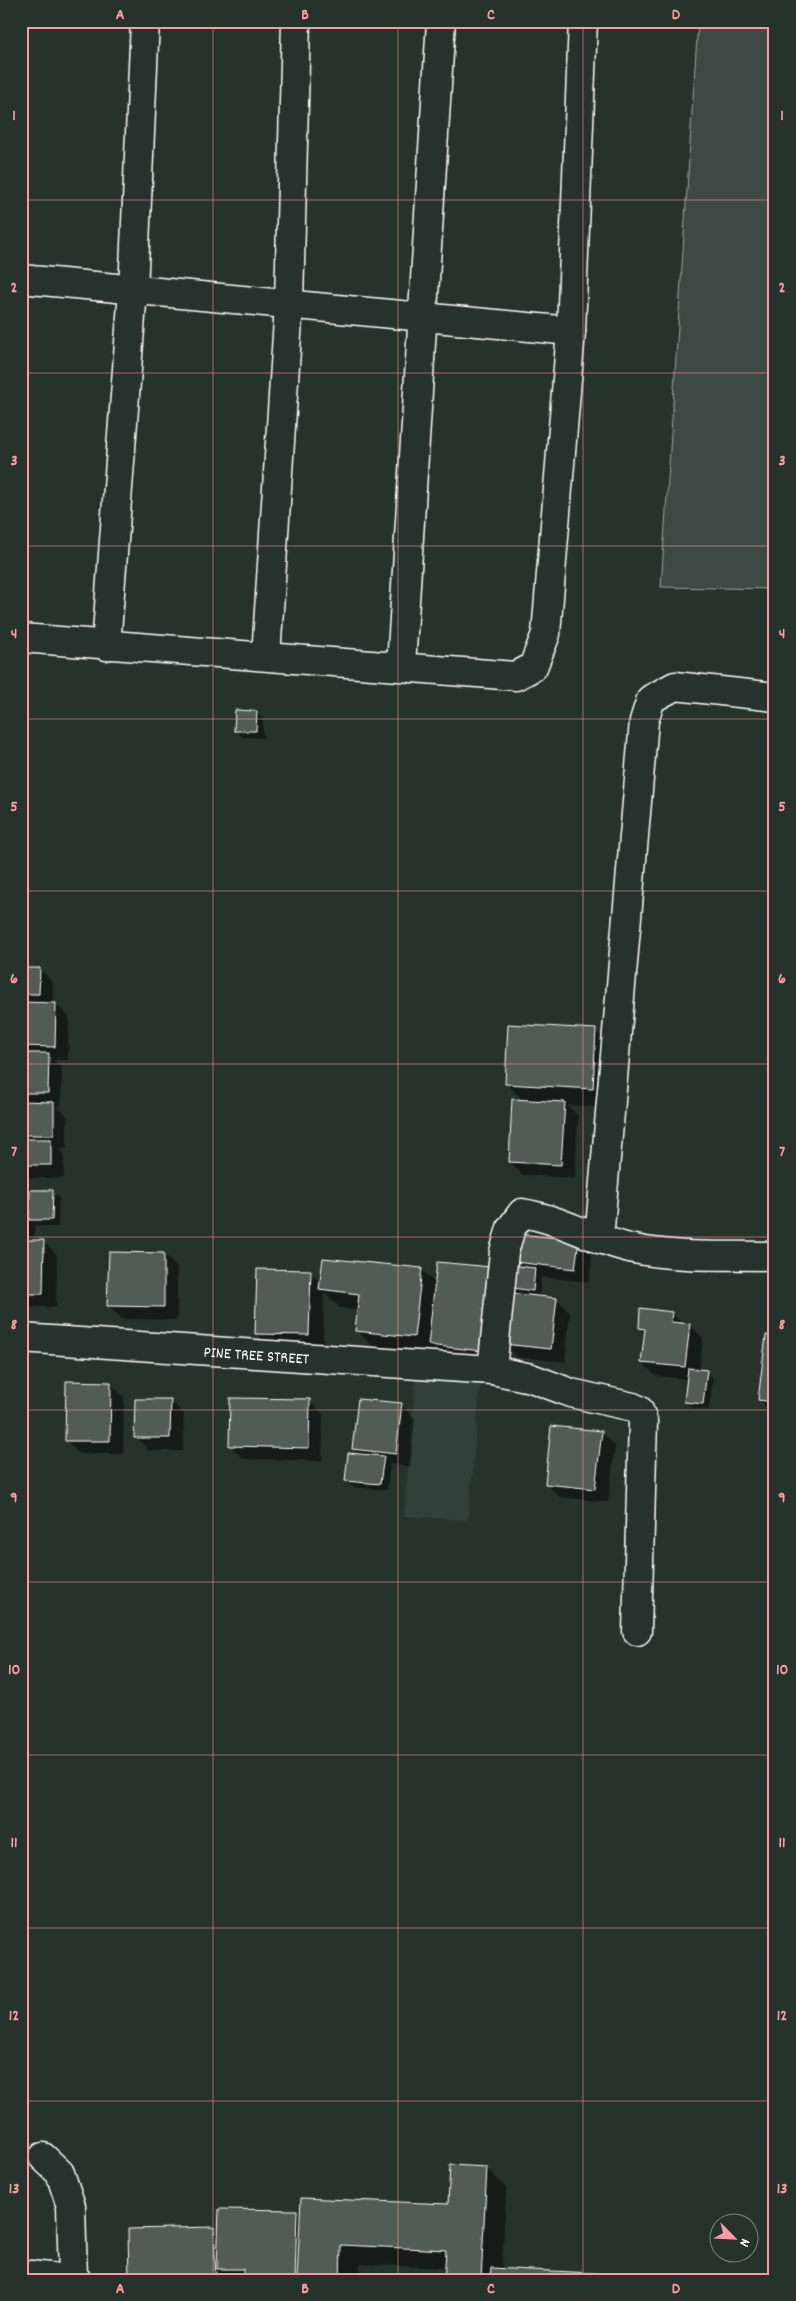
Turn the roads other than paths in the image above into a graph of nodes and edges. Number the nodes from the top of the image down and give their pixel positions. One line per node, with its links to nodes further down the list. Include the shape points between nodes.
1 (145, 21): 6 (street)
2 (296, 21): 7 (street)
3 (441, 21): 8 (street)
4 (583, 21): 9 (street)
5 (21, 279): 6 (street)
6 (133, 290): 7 (street); 11 (street)
7 (289, 304): 8 (street); 12 (street)
8 (423, 317): 9 (street); 13 (street)
9 (571, 331): 13 (street, via 546,634 533,667 516,676)
10 (21, 638): 11 (street)
11 (106, 646): 12 (street)
12 (266, 656): 13 (street)
13 (401, 666)
14 (775, 697): 15 (street, via 675,686 652,699 644,721)
15 (599, 1240): 16 (street, via 659,1253); 18 (street, via 539,1216 522,1214 511,1228 504,1252)
16 (775, 1256)
17 (21, 1338): 18 (street, PINE TREE STREET)
18 (492, 1370): 19 (street, PINE TREE STREET, via 531,1378 571,1393 639,1410 643,1421)
19 (637, 1631)
20 (43, 2157): 22 (street, via 60,2173 71,2206)
21 (21, 2274): 22 (street)
22 (75, 2279)

